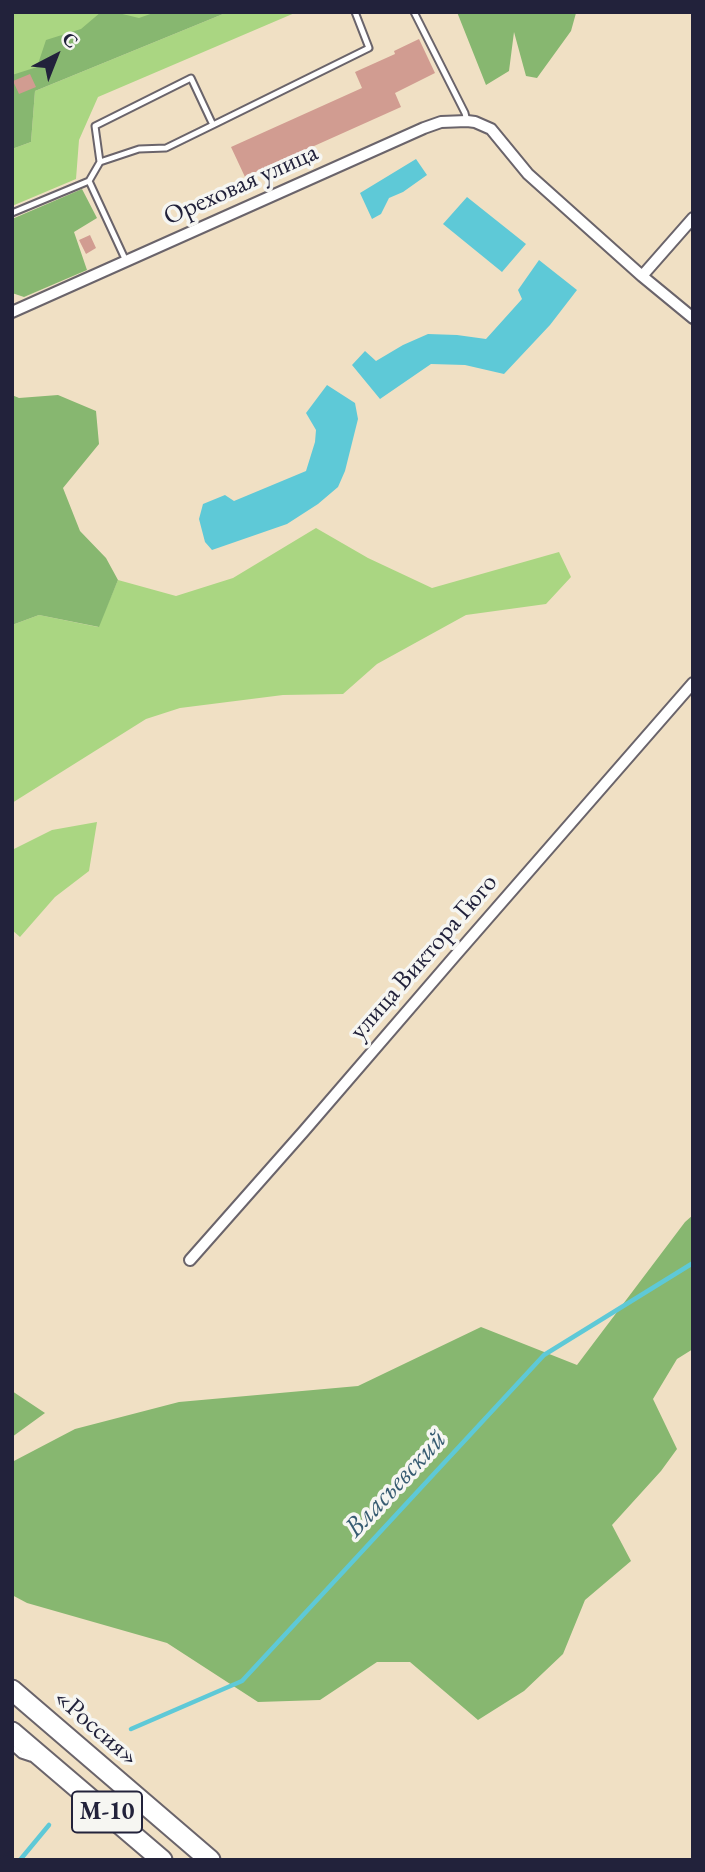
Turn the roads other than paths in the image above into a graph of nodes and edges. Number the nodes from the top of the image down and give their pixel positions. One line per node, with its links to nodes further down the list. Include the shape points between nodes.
1 (355, 12): 4 (lane, via 369,48)
2 (414, 12): 3 (lane)
3 (467, 121): 9 (street, Ореховая улица, via 424,128); 10 (street, Ореховая улица, via 491,130 528,174)
4 (213, 125): 5 (lane, via 166,148 139,149); 5 (lane, via 191,78 95,126)
5 (100, 162): 6 (lane)
6 (89, 181): 7 (lane); 9 (lane)
7 (12, 214)
8 (693, 218): 10 (street)
9 (127, 261): 11 (street, Ореховая улица)
10 (642, 276): 12 (street)
11 (12, 312)
12 (693, 318)
13 (693, 682): 14 (street, улица Виктора Гюго)
14 (190, 1260)
15 (12, 1690): 20 (highway, «Россия» / М-10)
16 (12, 1732): 18 (highway, М-10)
17 (12, 1747): 18 (lane)
18 (51, 1765): 19 (highway, М-10)
19 (162, 1860)
20 (210, 1860)

